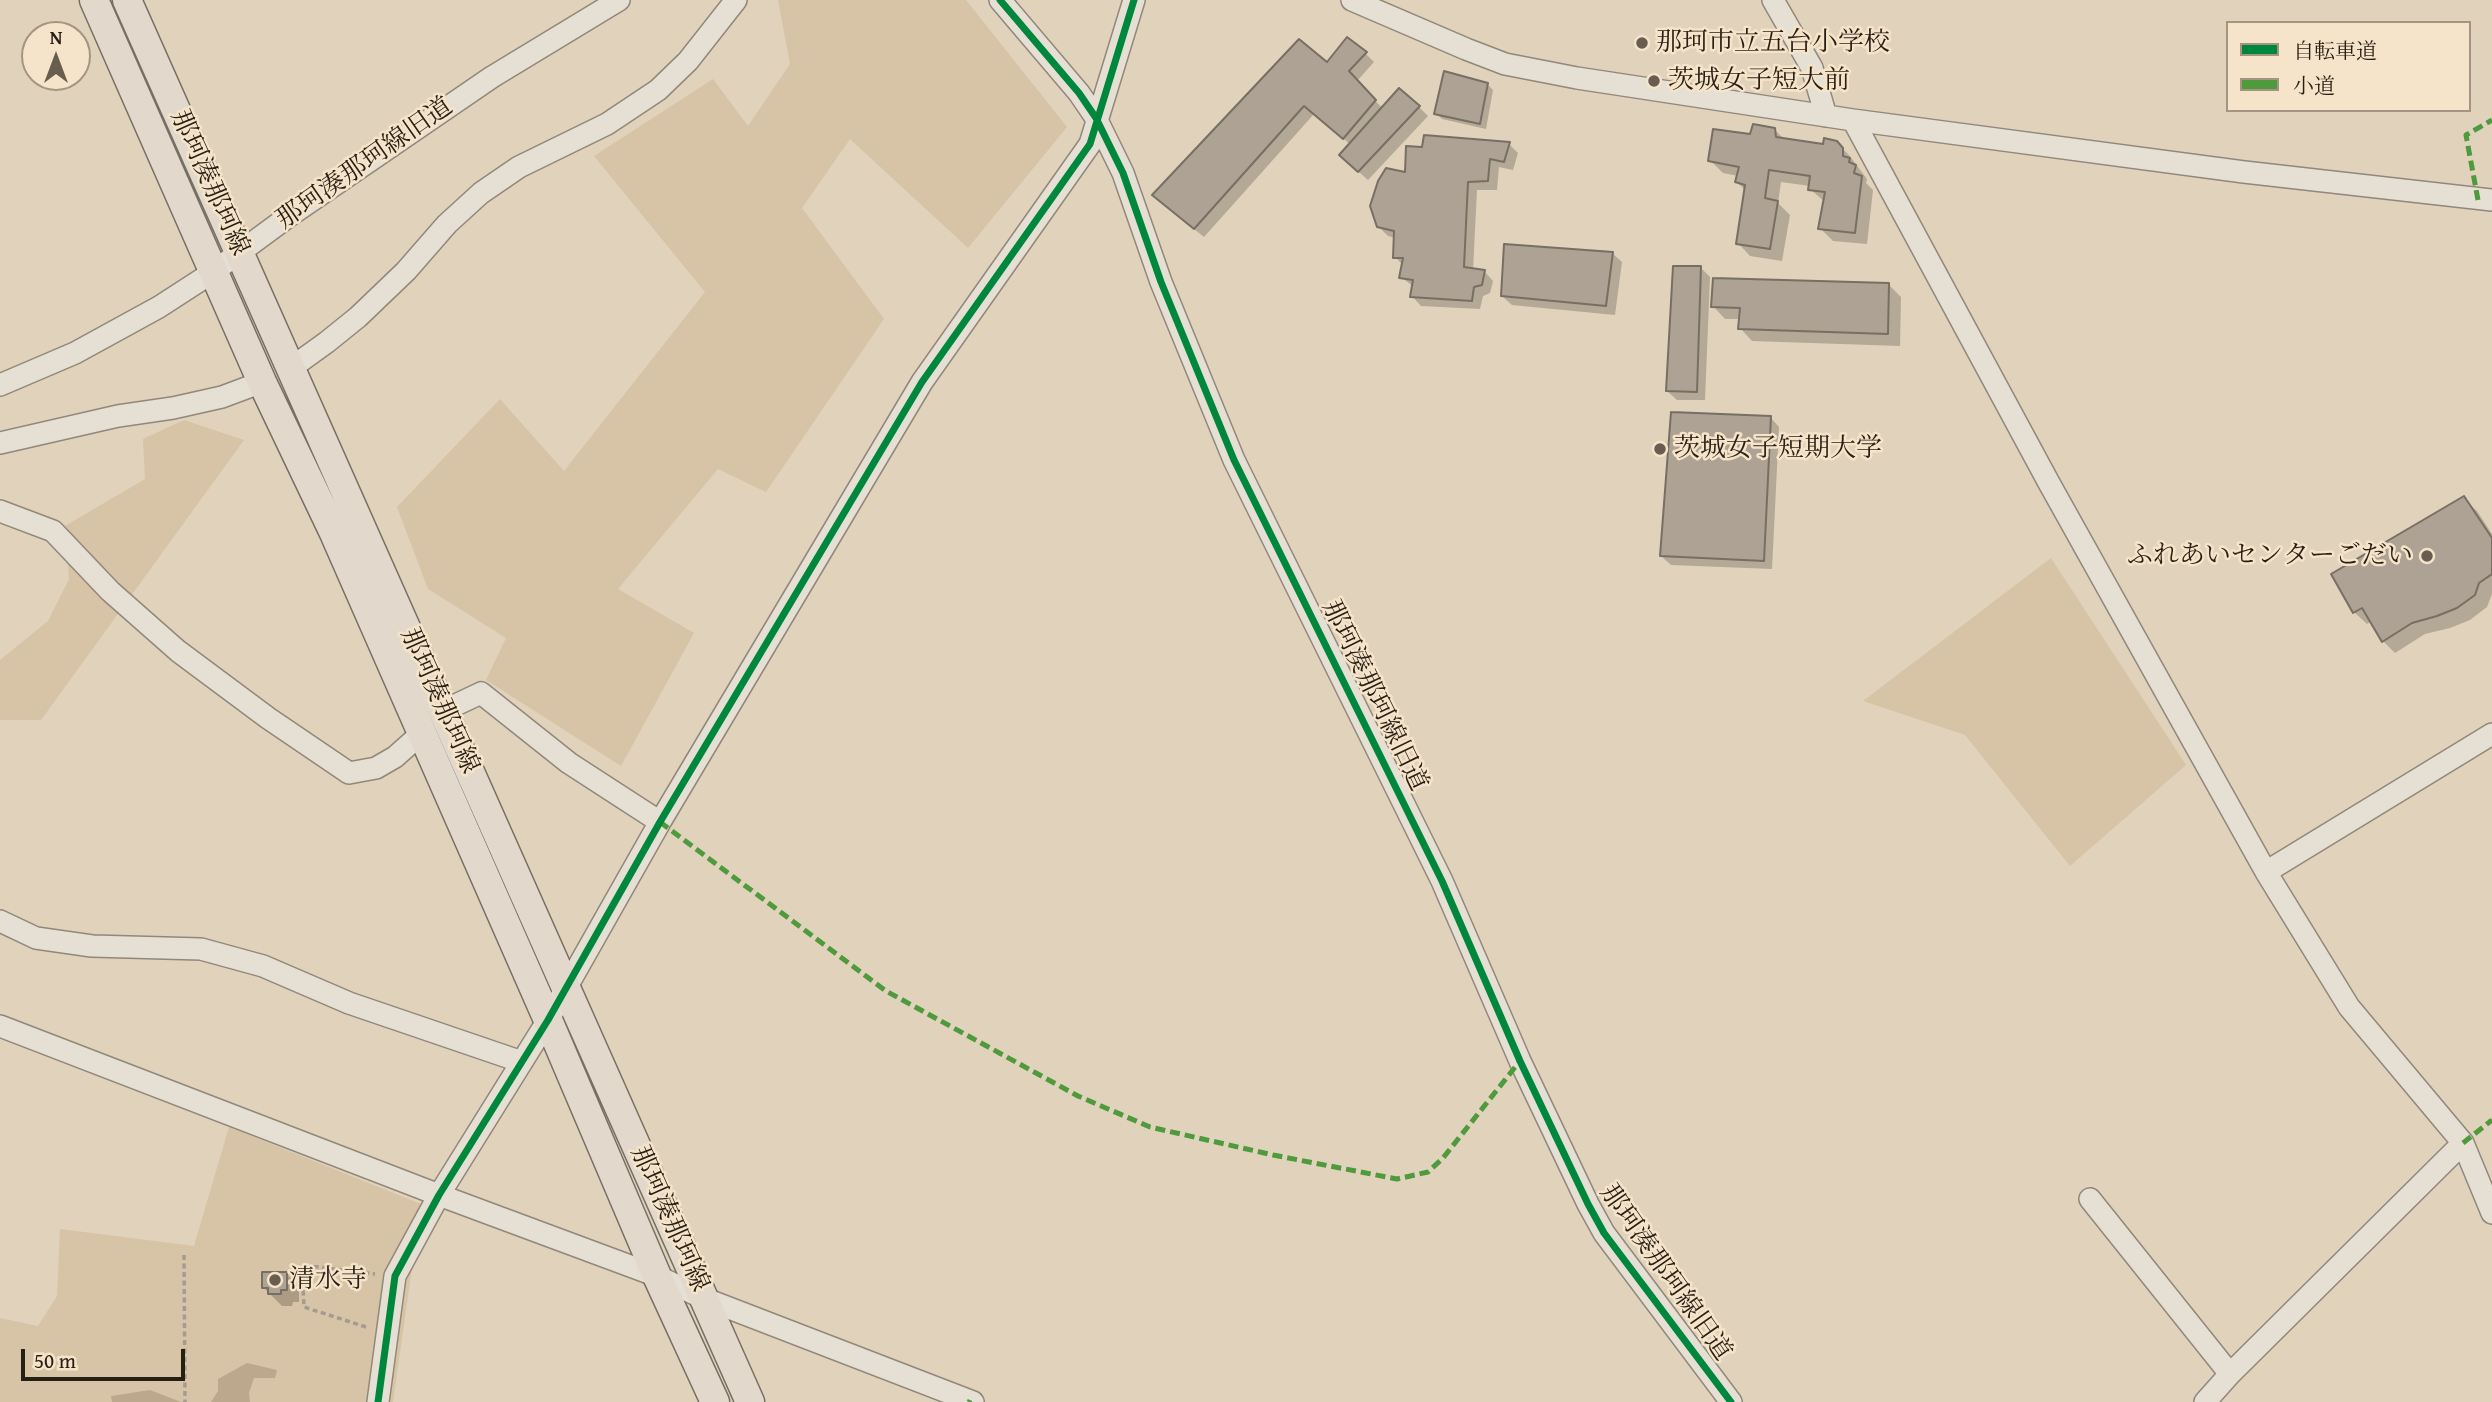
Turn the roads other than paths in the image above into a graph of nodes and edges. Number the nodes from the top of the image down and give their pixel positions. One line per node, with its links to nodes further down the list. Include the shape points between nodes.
1 (94, 0): 14 (main road, 那珂湊那珂線)
2 (127, 0): 13 (main road, 那珂湊那珂線)
3 (619, 0): 13 (street, 那珂湊那珂線旧道, via 492,77)
4 (736, 0): 15 (street, via 688,61 658,90 607,124 519,167 481,193 358,317)
5 (1000, 0): 10 (street, 那珂湊那珂線旧道)
6 (1134, 0): 10 (street)
7 (1352, 0): 9 (street, via 1505,64)
8 (1773, 0): 9 (street, via 1812,68)
9 (1826, 116): 11 (street)
10 (1096, 118): 23 (street, via 1090,144 922,383); 41 (street, 那珂湊那珂線旧道, via 1123,173 1161,282 1234,460 1443,881 1588,1204 1604,1233)
11 (1853, 120): 12 (street); 24 (street)
12 (2492, 200)
13 (239, 253): 14 (street, 那珂湊那珂線旧道); 15 (main road, 那珂湊那珂線)
14 (213, 272): 16 (main road, 那珂湊那珂線); 17 (street, 那珂湊那珂線旧道, via 111,334)
15 (291, 368): 20 (main road, 那珂湊那珂線)
16 (262, 383): 18 (street, via 222,397); 21 (main road, 那珂湊那珂線)
17 (0, 386)
18 (0, 443)
19 (0, 511): 21 (street, via 53,531 110,591 178,651 349,773 376,768)
20 (443, 710): 23 (street, via 481,694 569,763); 26 (main road, 那珂湊那珂線)
21 (422, 733): 27 (main road, 那珂湊那珂線)
22 (2492, 734): 24 (street)
23 (660, 822): 26 (street)
24 (2266, 872): 30 (street, via 2349,1007)
25 (0, 921): 29 (street, via 36,938 92,946 201,950 263,966 349,1003)
26 (566, 986): 27 (street); 35 (main road, 那珂湊那珂線)
27 (548, 1020): 29 (street); 34 (main road, 那珂湊那珂線)
28 (0, 1026): 31 (street)
29 (522, 1062): 31 (street)
30 (2463, 1143): 33 (street); 36 (street)
31 (439, 1195): 34 (street); 37 (street, via 395,1276)
32 (2090, 1199): 36 (street)
33 (2492, 1213)
34 (657, 1276): 35 (street); 38 (main road, 那珂湊那珂線)
35 (703, 1298): 39 (main road, 那珂湊那珂線); 40 (street)
36 (2230, 1374): 42 (street)
37 (378, 1402)
38 (715, 1402)
39 (750, 1402)
40 (973, 1402)
41 (1731, 1402)
42 (2205, 1402)

